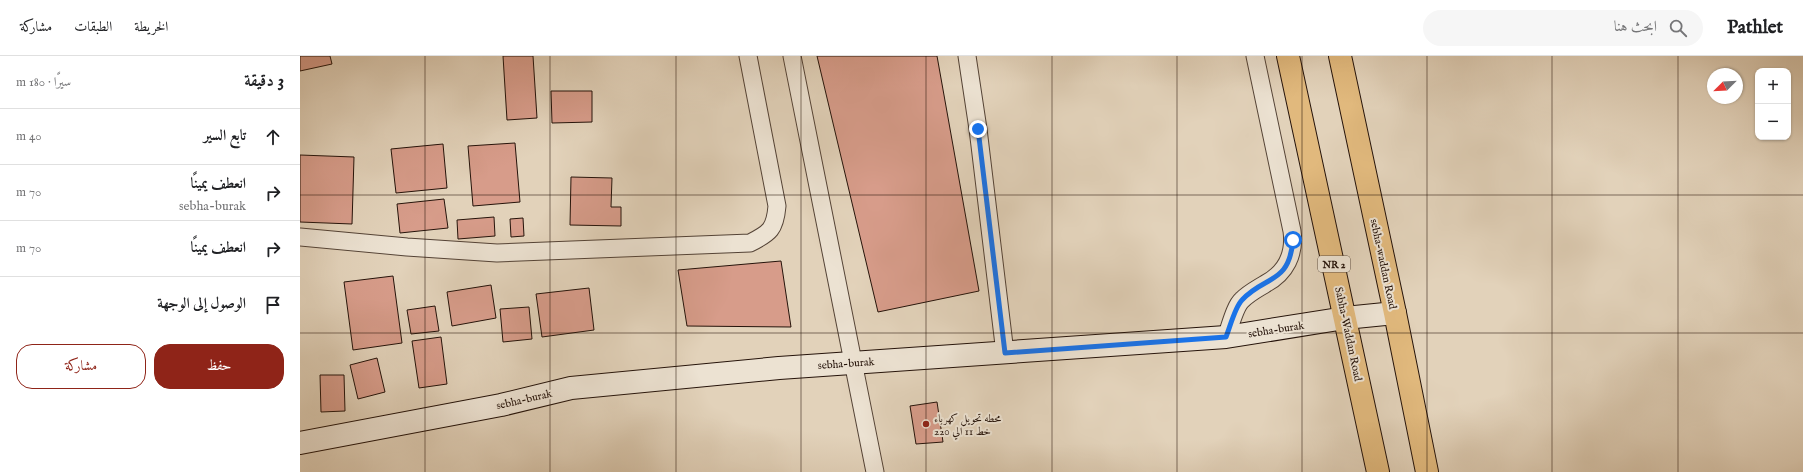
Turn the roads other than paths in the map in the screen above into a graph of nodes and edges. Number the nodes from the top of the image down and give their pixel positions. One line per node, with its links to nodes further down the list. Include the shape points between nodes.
1 (748, 56): 7 (street, via 777,206 776,221 767,234 750,242 497,253)
2 (792, 56): 12 (street)
3 (967, 56): 11 (street)
4 (1255, 56): 10 (street, via 1292,231 1292,250 1284,269 1275,278 1240,301)
5 (1288, 56): 9 (highway, Sabha-Waddan Road / NR 2)
6 (1340, 56): 8 (highway, sebha-waddan Road)
7 (300, 237)
8 (1395, 313): 9 (main road, sebha-burak); 16 (highway, sebha-waddan Road)
9 (1345, 318): 10 (main road, sebha-burak); 15 (highway, Sabha-Waddan Road / NR 2)
10 (1226, 337): 11 (main road, sebha-burak)
11 (1005, 353): 12 (main road, sebha-burak)
12 (854, 363): 13 (main road, sebha-burak, via 570,388 501,405); 14 (street)
13 (300, 443)
14 (875, 472)
15 (1378, 472)
16 (1427, 472)

